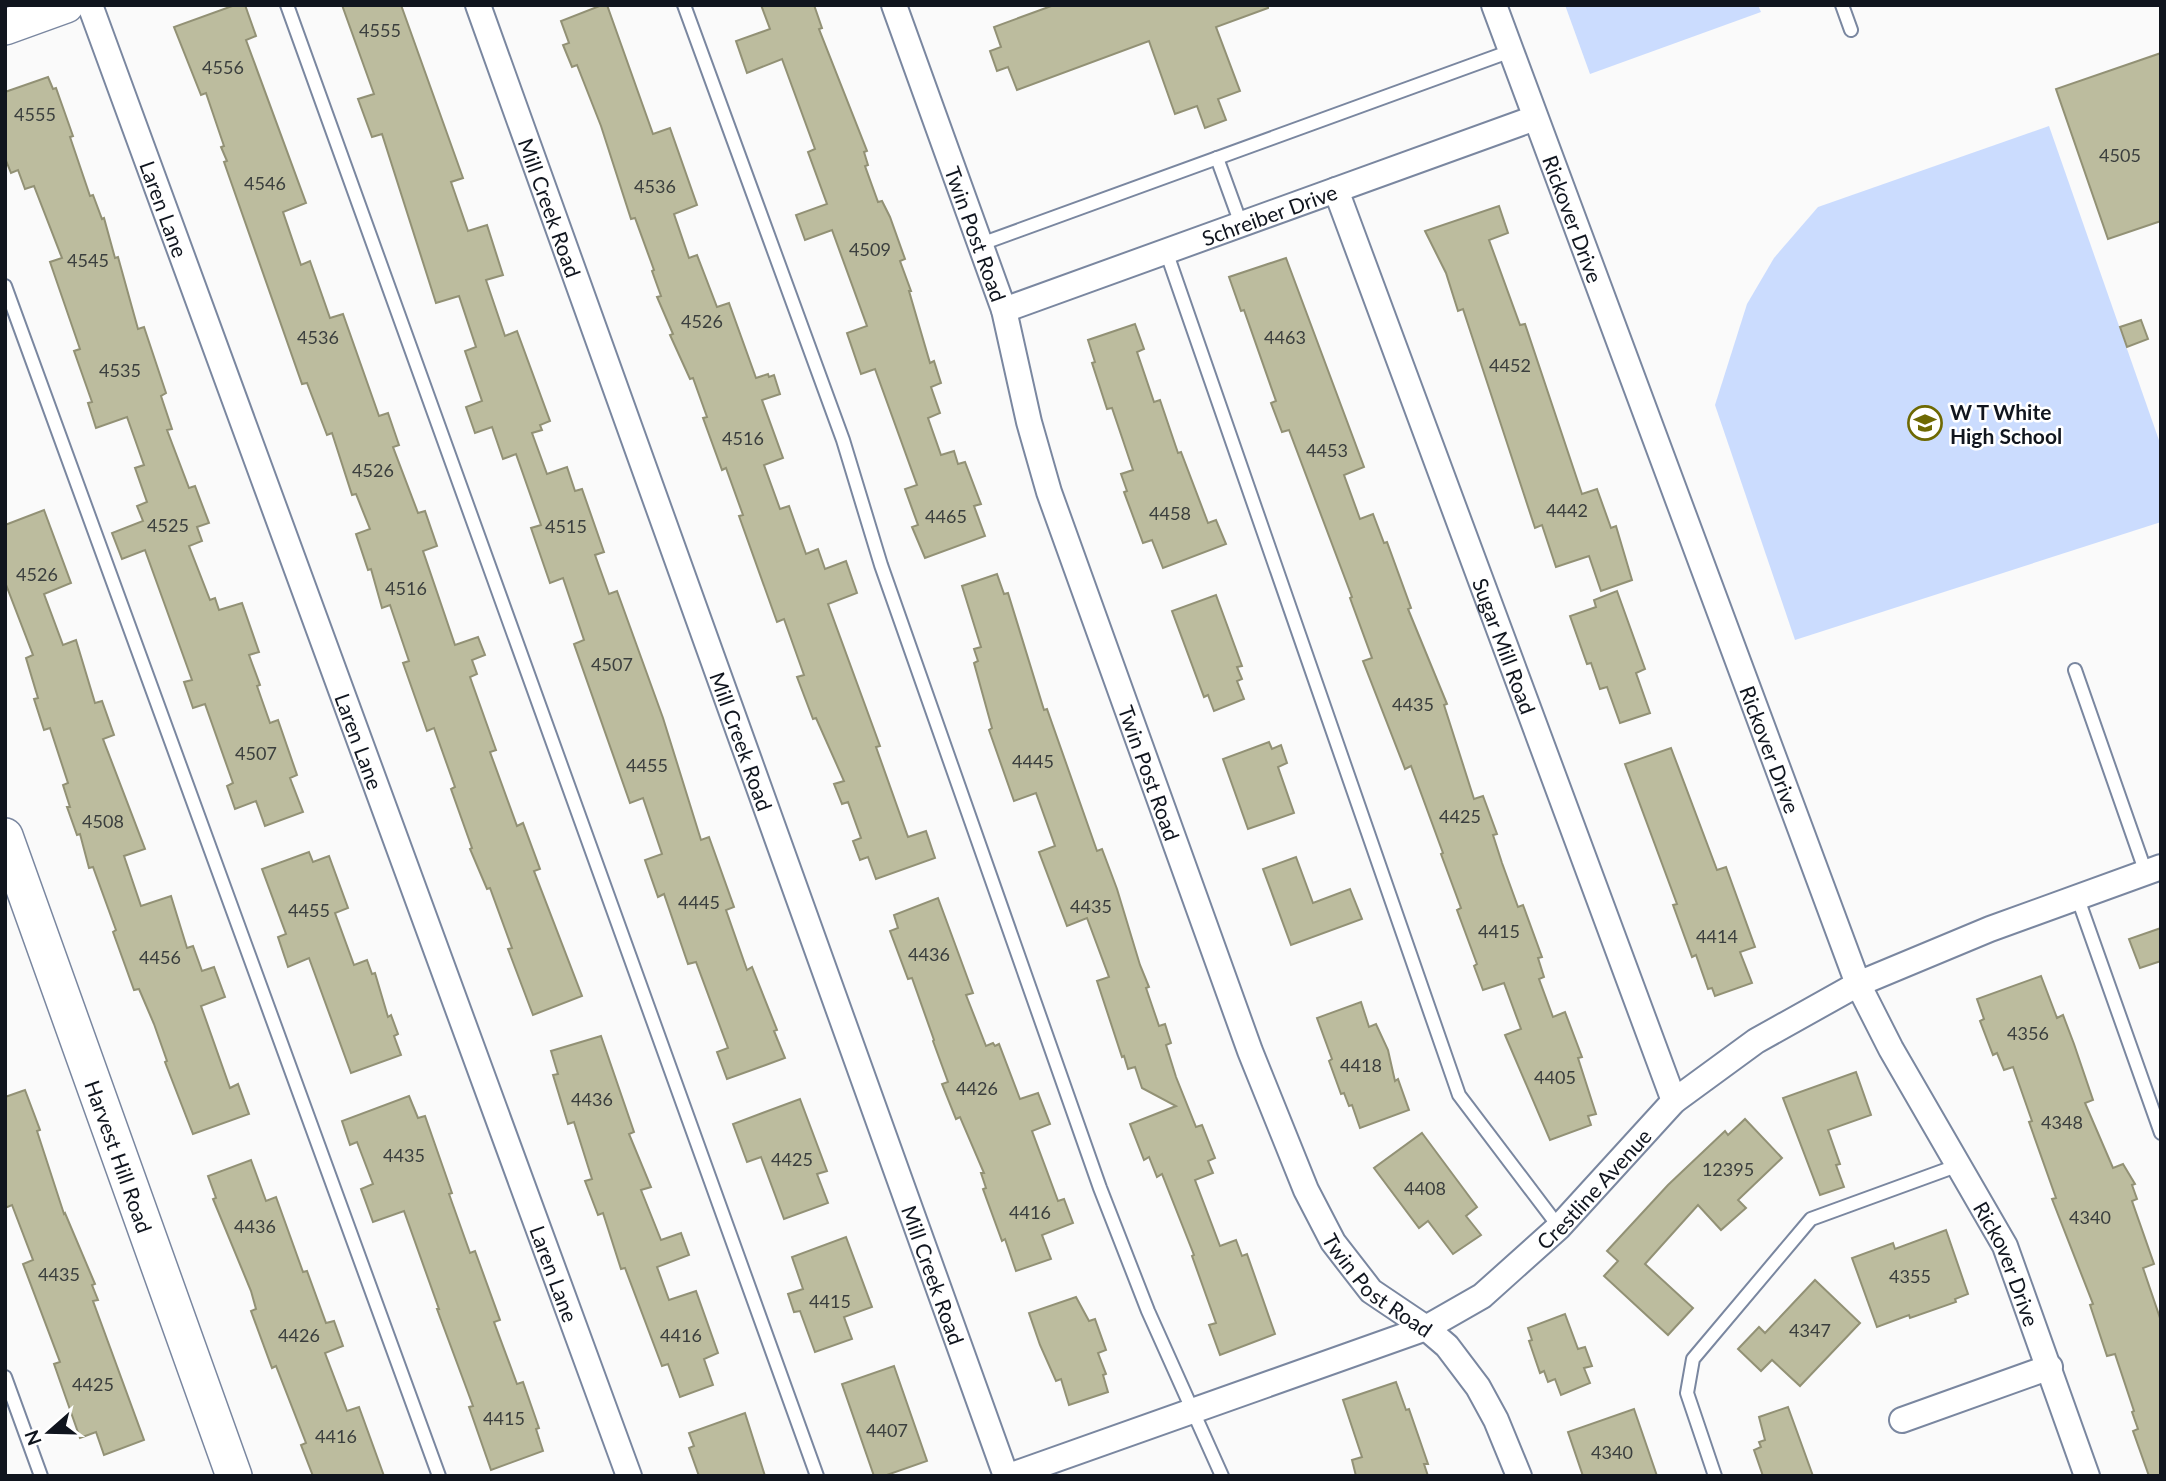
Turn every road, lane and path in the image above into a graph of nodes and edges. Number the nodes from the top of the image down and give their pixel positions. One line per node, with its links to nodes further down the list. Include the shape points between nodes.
1 (66, 5): 9 (street)
2 (90, 5): 37 (street, Laren Lane)
3 (287, 5): 38 (lane)
4 (478, 5): 39 (street, Mill Creek Road)
5 (684, 5): 32 (lane, via 844,440 881,565 1100,1188)
6 (894, 5): 16 (street, Twin Post Road)
7 (1494, 5): 11 (street, Rickover Drive)
8 (1842, 5): 10 (lane)
9 (5, 27)
10 (1851, 30)
11 (1511, 51): 12 (street, Rickover Drive); 13 (lane)
12 (1535, 118): 14 (street, Schreiber Drive); 24 (street, Rickover Drive)
13 (1217, 158): 15 (lane); 16 (lane)
14 (1336, 190): 15 (street, Schreiber Drive); 25 (street, Sugar Mill Road)
15 (1241, 224): 17 (street, Schreiber Drive)
16 (981, 244): 19 (street, Twin Post Road)
17 (1166, 251): 19 (street, Schreiber Drive); 28 (lane, via 1459,1096)
18 (5, 286): 36 (lane)
19 (1004, 310): 29 (street, Twin Post Road, via 1049,492 1250,1051 1306,1190 1333,1242 1371,1291)
20 (2075, 670): 22 (lane)
21 (5, 836): 35 (street, Harvest Hill Road)
22 (2153, 870): 23 (street, Crestline Avenue)
23 (2077, 896): 24 (street, Crestline Avenue); 26 (lane)
24 (1858, 984): 25 (street, Crestline Avenue, via 1756,1041); 27 (street, Rickover Drive)
25 (1674, 1101): 28 (street, Crestline Avenue)
26 (2161, 1133)
27 (1959, 1165): 30 (street, Rickover Drive, via 2005,1246); 42 (lane, via 1811,1219 1693,1359 1687,1393)
28 (1559, 1227): 29 (street, Crestline Avenue, via 1482,1296)
29 (1426, 1328): 32 (street, Crestline Avenue); 41 (street, Twin Post Road, via 1447,1346 1478,1387)
30 (2050, 1367): 33 (street); 43 (street, Rickover Drive)
31 (5, 1377): 34 (lane)
32 (1194, 1410): 39 (street, Crestline Avenue); 40 (lane)
33 (1902, 1420)
34 (41, 1476)
35 (234, 1476)
36 (439, 1476)
37 (629, 1476)
38 (817, 1476)
39 (1007, 1476)
40 (1222, 1476)
41 (1519, 1476)
42 (1715, 1476)
43 (2087, 1476)

